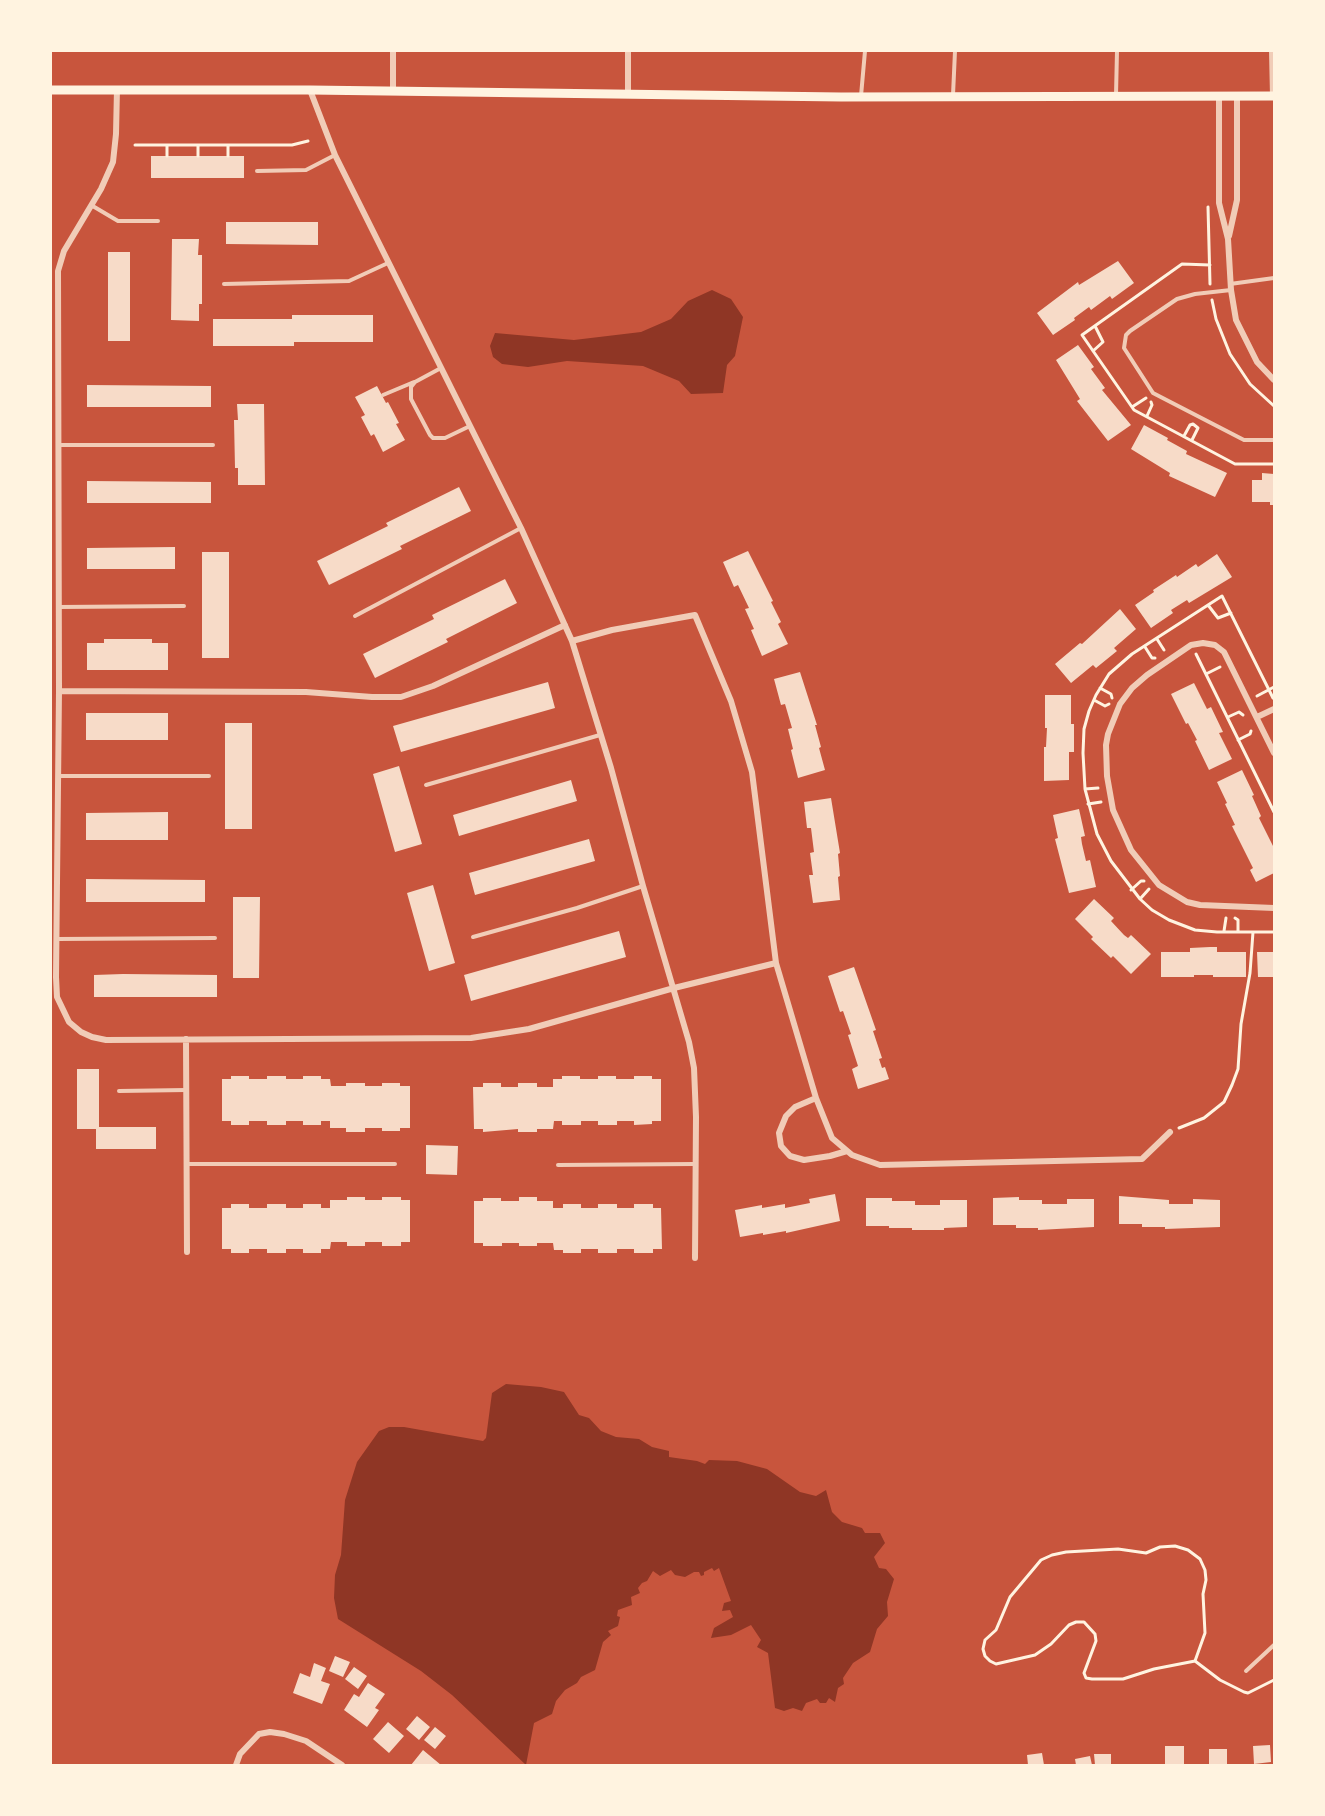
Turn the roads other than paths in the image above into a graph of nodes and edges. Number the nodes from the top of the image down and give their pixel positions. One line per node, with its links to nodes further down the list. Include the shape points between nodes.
1 (393, 51): 10 (street)
2 (628, 51): 11 (street)
3 (865, 51): 15 (lane)
4 (955, 51): 16 (lane)
5 (1117, 51): 17 (lane)
6 (1271, 51): 14 (lane)
7 (117, 89): 8 (main road); 9 (main road); 20 (street, via 113,162)
8 (51, 90)
9 (310, 90): 10 (main road); 18 (street)
10 (393, 92): 11 (main road)
11 (628, 94): 15 (main road)
12 (1219, 96): 13 (main road); 17 (main road); 22 (street, via 1219,203)
13 (1237, 96): 14 (main road); 22 (street, via 1237,200)
14 (1273, 96)
15 (861, 97): 16 (main road)
16 (953, 97): 17 (main road)
17 (1116, 97)
18 (335, 155): 19 (lane, via 306,170); 23 (street)
19 (257, 171)
20 (91, 205): 21 (lane, via 118,221); 33 (street, via 64,250 58,271)
21 (158, 221)
22 (1228, 239): 26 (street)
23 (388, 263): 25 (lane, via 349,281); 27 (street)
24 (1274, 278): 26 (lane)
25 (224, 284)
26 (1231, 287): 28 (street, via 1243,338); 32 (lane, via 1178,299 1130,331 1124,348 1153,393 1244,440)
27 (442, 368): 29 (lane); 31 (street)
28 (1274, 380)
29 (415, 382): 30 (lane); 31 (lane, via 411,399 433,438 445,438)
30 (383, 395)
31 (470, 426): 35 (street)
32 (1274, 440)
33 (58, 445): 34 (lane); 37 (street)
34 (213, 445)
35 (521, 528): 38 (lane); 39 (street)
36 (184, 606): 37 (lane)
37 (59, 607): 41 (street)
38 (355, 616)
39 (565, 625): 40 (street); 41 (street, via 433,687 401,697 306,692)
40 (572, 641): 44 (street); 54 (street, via 695,615 731,701 752,772)
41 (59, 691): 46 (street)
42 (1274, 709): 43 (street)
43 (1257, 717): 45 (street); 50 (street, via 1224,652 1215,645 1191,645 1147,675 1120,704 1106,745 1107,776 1113,810 1131,850 1159,885 1187,902 1200,905)
44 (600, 735): 48 (lane); 49 (street)
45 (1274, 753)
46 (58, 776): 47 (lane); 53 (street)
47 (209, 776)
48 (426, 785)
49 (643, 886): 51 (lane); 55 (street)
50 (1274, 908)
51 (472, 937)
52 (215, 938): 53 (lane)
53 (56, 939): 56 (street, via 57,997 69,1022 81,1032 106,1040)
54 (776, 963): 55 (street); 59 (street)
55 (674, 988): 56 (street, via 529,1029 471,1038); 64 (street, via 694,1068)
56 (186, 1039): 57 (street)
57 (186, 1090): 58 (lane); 62 (street)
58 (119, 1091)
59 (816, 1098): 61 (street, via 832,1138); 61 (street, via 795,1107 786,1116 779,1133 782,1146 790,1156 804,1160)
60 (1170, 1132): 61 (street, via 1142,1159 880,1165)
61 (847, 1150)
62 (187, 1164): 63 (lane); 66 (street)
63 (395, 1164)
64 (696, 1164): 65 (lane); 67 (street)
65 (558, 1165)
66 (187, 1252)
67 (695, 1258)
68 (1274, 1646): 69 (lane)
69 (1245, 1671)
70 (236, 1765): 71 (street, via 240,1754 259,1734 270,1732 306,1741)
71 (342, 1765)

